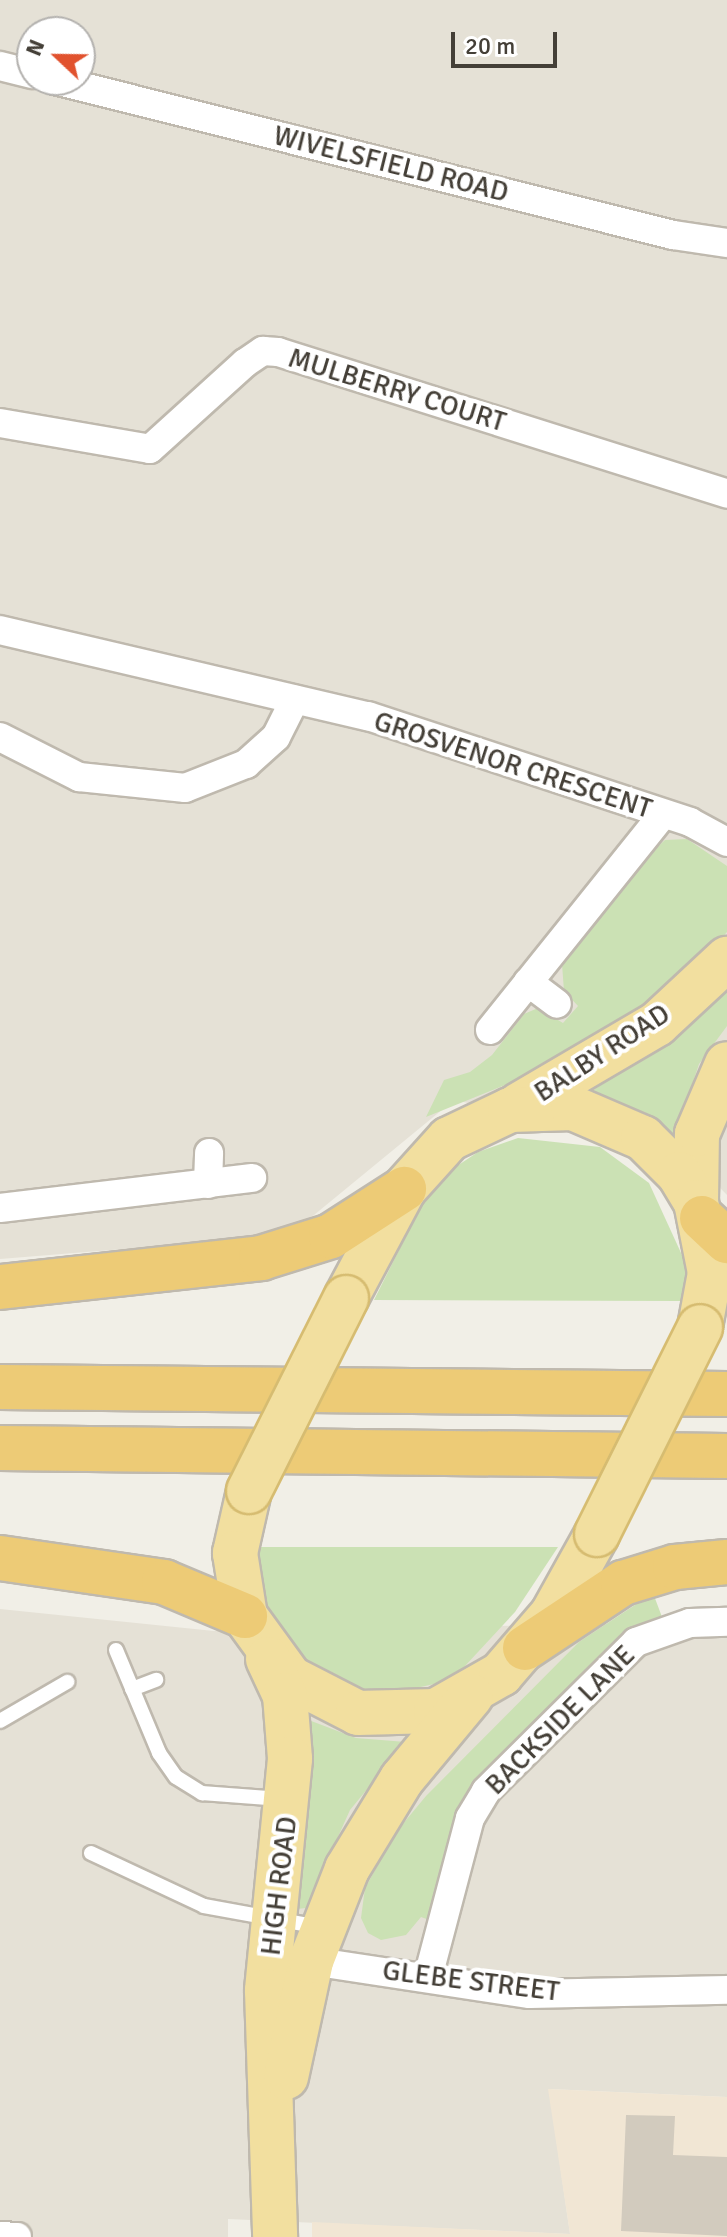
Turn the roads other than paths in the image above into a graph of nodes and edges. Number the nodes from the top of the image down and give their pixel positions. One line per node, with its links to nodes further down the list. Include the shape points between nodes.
1 (96, 90): 2 (street, WIVELSFIELD ROAD, via 673,235)
2 (727, 243)
3 (0, 423): 4 (street, MULBERRY COURT, via 150,449 245,363 263,351 278,352)
4 (727, 494)
5 (0, 630): 6 (street, GROSVENOR CRESCENT)
6 (295, 699): 7 (street, via 276,737 246,764 185,788 79,777); 8 (street, GROSVENOR CRESCENT, via 368,716)
7 (0, 737)
8 (662, 815): 9 (street, GROSVENOR CRESCENT); 11 (street)
9 (727, 842)
10 (727, 959): 15 (main road, BALBY ROAD, via 657,1024)
11 (528, 982): 12 (street); 13 (street)
12 (557, 1004)
13 (490, 1030)
14 (727, 1064): 21 (main road, via 697,1134)
15 (510, 1110): 19 (main road, BALBY ROAD, via 449,1139); 21 (main road, via 542,1106 604,1117 658,1150)
16 (209, 1153): 18 (street)
17 (252, 1178): 18 (street)
18 (208, 1184): 20 (street)
19 (404, 1189): 22 (highway, via 331,1236 261,1258); 23 (main road, BALBY ROAD)
20 (0, 1208)
21 (708, 1220): 32 (main road, bridge, via 710,1273 700,1327 572,1583)
22 (0, 1287)
23 (346, 1298): 31 (main road, HIGH ROAD, bridge, via 249,1491 235,1553)
24 (0, 1387): 25 (highway)
25 (727, 1394)
26 (0, 1448): 27 (highway)
27 (727, 1456)
28 (0, 1558): 31 (highway, via 164,1582)
29 (727, 1562): 32 (highway, via 675,1567 623,1583)
30 (727, 1622): 43 (street, BACKSIDE LANE, via 690,1623 636,1642 486,1791 470,1818)
31 (254, 1633): 37 (main road, via 300,1685 358,1713 436,1711); 39 (main road, HIGH ROAD, via 285,1695)
32 (525, 1648): 37 (main road)
33 (116, 1650): 36 (lane)
34 (156, 1680): 36 (lane)
35 (67, 1682): 38 (lane)
36 (132, 1689): 39 (lane, via 166,1764 187,1787)
37 (471, 1696): 42 (main road, HIGH ROAD, via 373,1820)
38 (0, 1721)
39 (289, 1800): 41 (main road, HIGH ROAD)
40 (91, 1853): 41 (lane, via 204,1906)
41 (272, 1918): 42 (lane); 45 (main road, HIGH ROAD, via 267,1991)
42 (316, 1944): 43 (street, GLEBE STREET); 45 (main road, HIGH ROAD)
43 (428, 1977): 44 (street, GLEBE STREET, via 530,1994)
44 (727, 1990)
45 (276, 2126): 48 (main road, HIGH ROAD)
46 (0, 2236): 47 (street)
47 (17, 2237)
48 (275, 2237)

